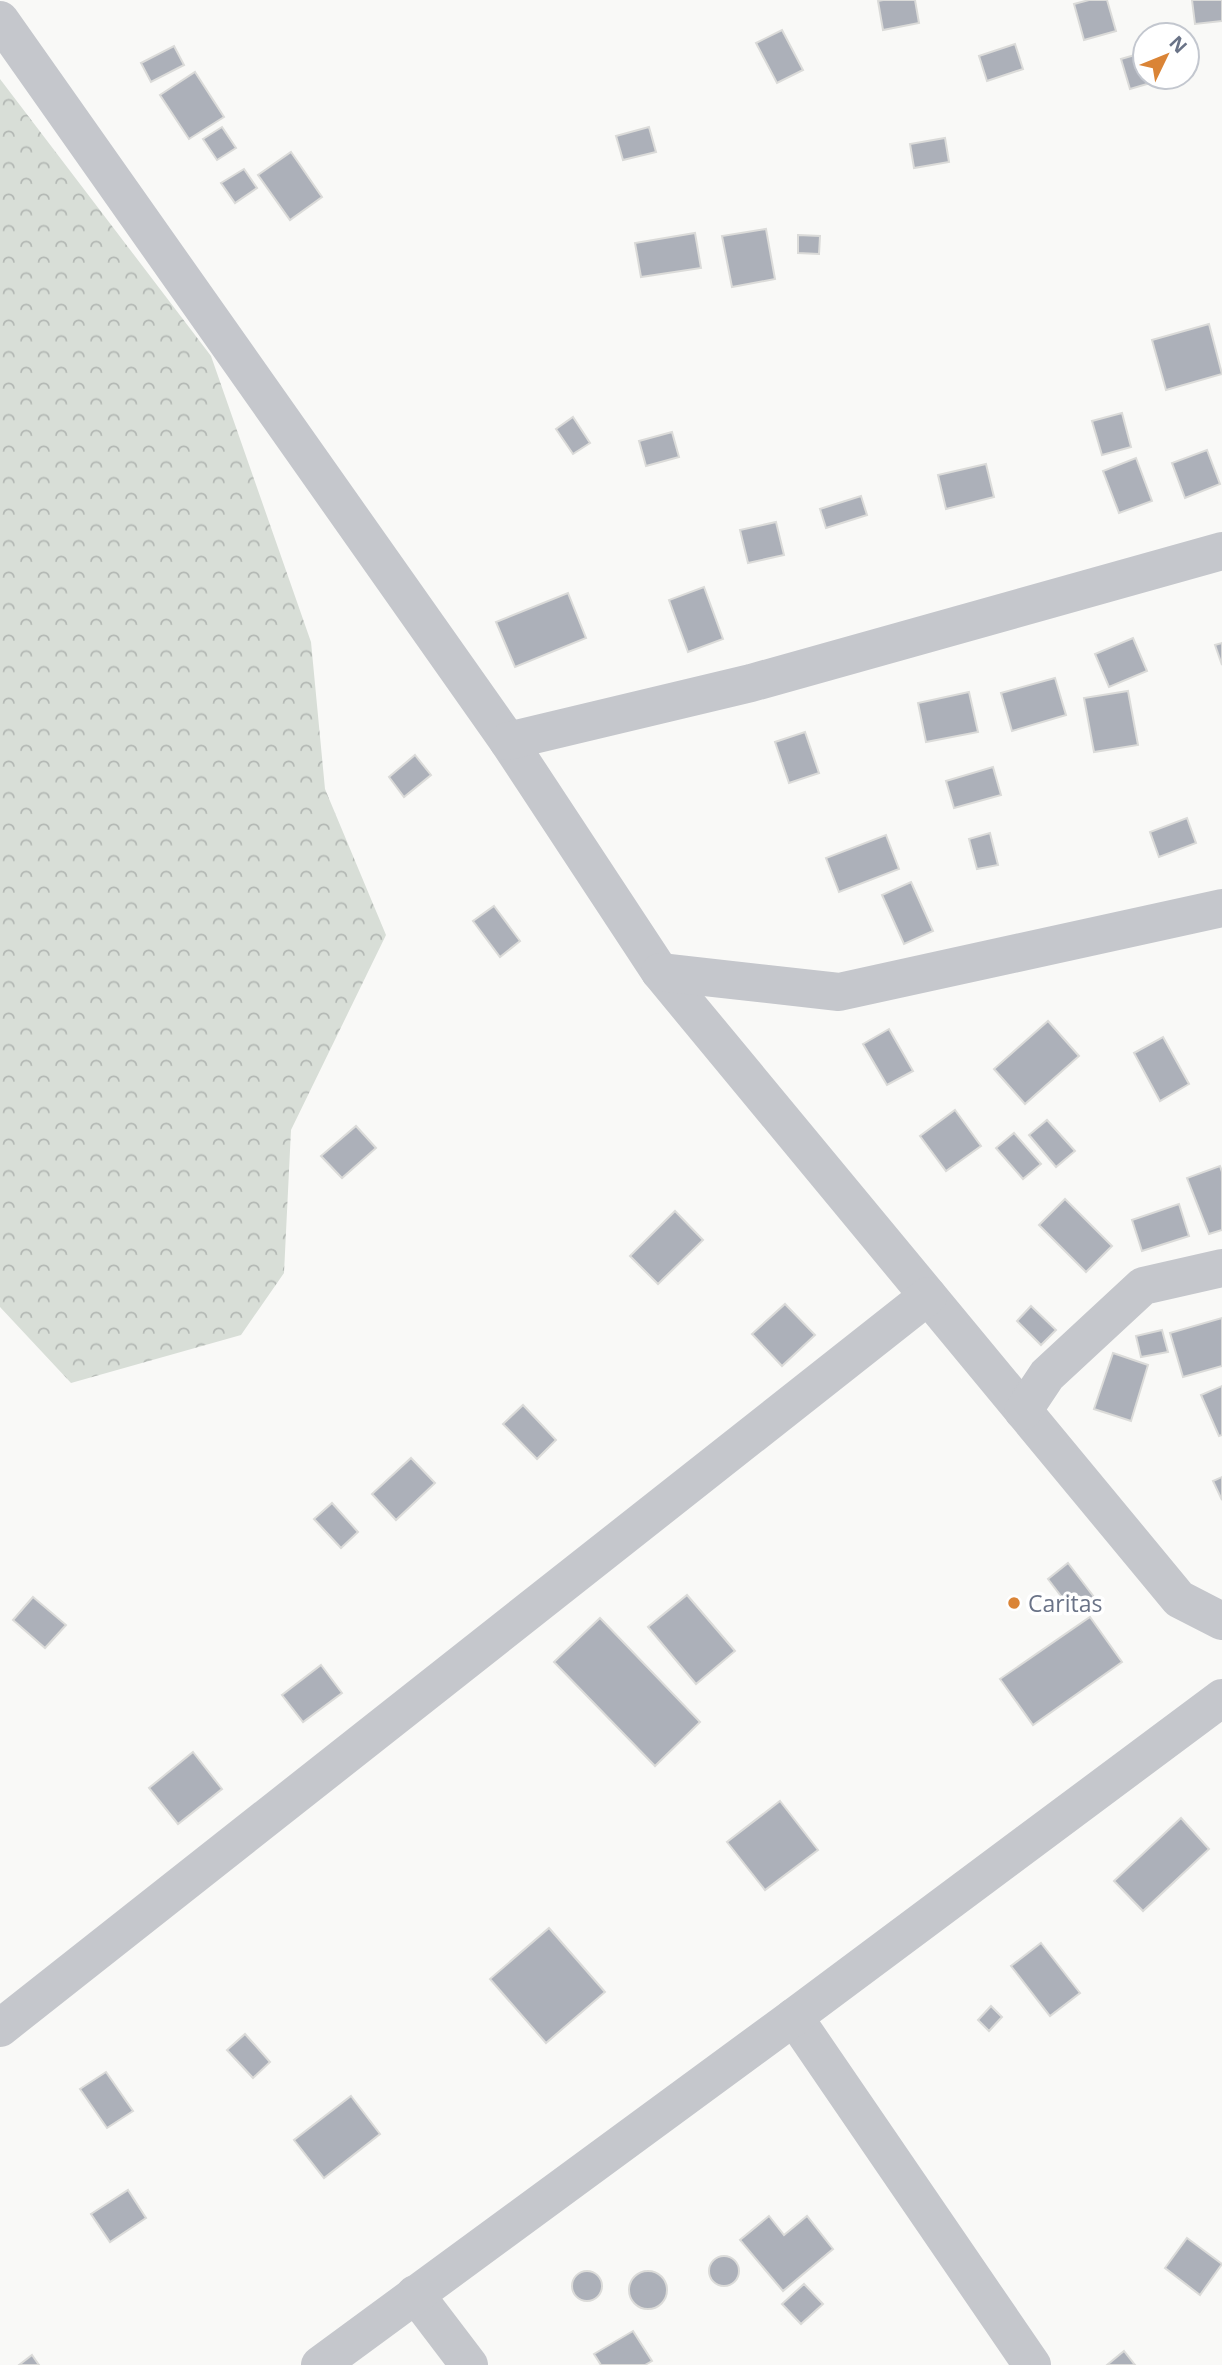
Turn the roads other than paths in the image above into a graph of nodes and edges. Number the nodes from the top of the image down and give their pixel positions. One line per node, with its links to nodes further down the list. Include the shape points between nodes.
1 (0, 20): 3 (street)
2 (1222, 551): 3 (street, via 751,683)
3 (508, 741): 5 (street)
4 (1222, 908): 5 (street, via 839,992)
5 (660, 972): 7 (street)
6 (1222, 1268): 8 (street, via 1143,1286 1047,1375)
7 (928, 1296): 8 (street); 12 (street)
8 (1023, 1411): 9 (street, via 1179,1598)
9 (1222, 1621)
10 (1222, 1698): 11 (street)
11 (794, 2017): 13 (street); 16 (street)
12 (0, 2028)
13 (415, 2294): 14 (street); 15 (street)
14 (320, 2365)
15 (469, 2365)
16 (1032, 2365)

